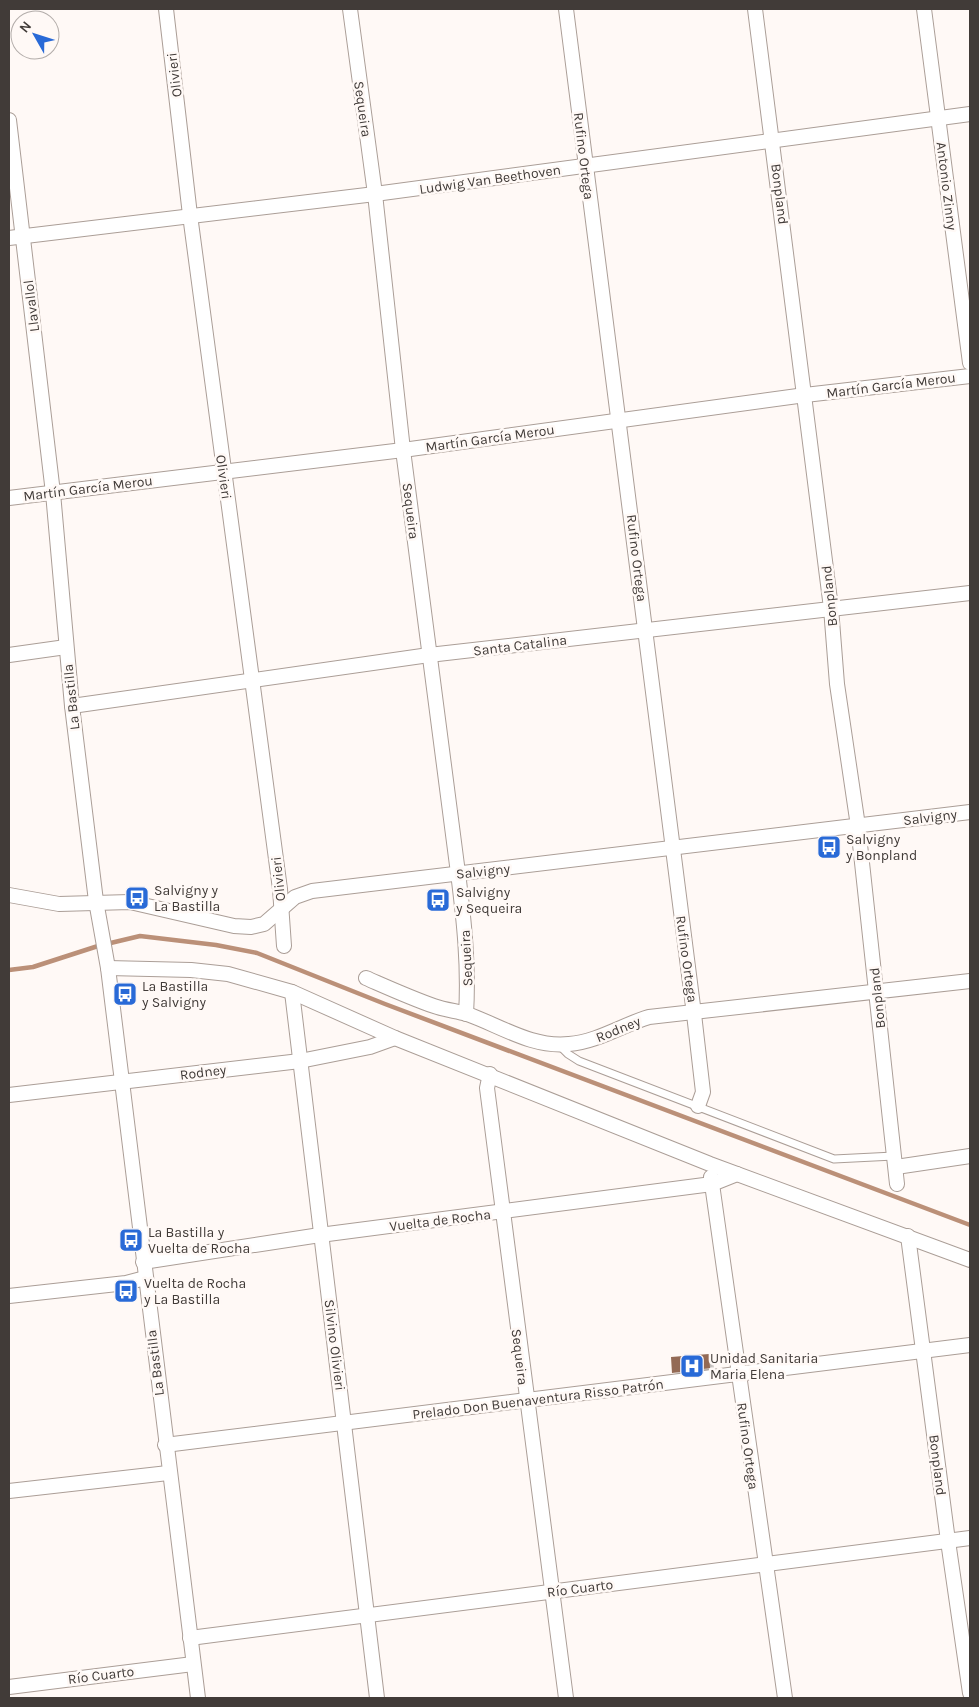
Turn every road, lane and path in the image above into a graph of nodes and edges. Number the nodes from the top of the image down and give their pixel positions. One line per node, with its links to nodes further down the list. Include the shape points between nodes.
1 (166, 9): 12 (street, Olivieri)
2 (350, 9): 11 (street, Sequeira)
3 (566, 9): 10 (street, Rufino Ortega)
4 (755, 9): 9 (street, Bonpland)
5 (924, 9): 7 (street, Antonio Zinny)
6 (970, 114): 7 (street, Ludwig Van Beethoven)
7 (939, 118): 9 (street, Ludwig Van Beethoven); 14 (street, Antonio Zinny)
8 (9, 120): 13 (street, Llavallol)
9 (773, 139): 10 (street, Ludwig Van Beethoven); 16 (street, Bonpland)
10 (586, 166): 11 (street, Ludwig Van Beethoven); 17 (street, Rufino Ortega)
11 (375, 194): 12 (street, Ludwig Van Beethoven); 18 (street, Sequeira)
12 (190, 215): 13 (street, Ludwig Van Beethoven); 19 (street, Olivieri)
13 (16, 237): 20 (street, Llavallol)
14 (970, 363)
15 (970, 376): 16 (street, Martín García Merou)
16 (805, 395): 17 (street, Martín García Merou); 23 (street, Bonpland)
17 (619, 421): 18 (street, Martín García Merou); 24 (street, Rufino Ortega)
18 (403, 450): 19 (street, Martín García Merou); 27 (street, Sequeira)
19 (223, 471): 20 (street, Martín García Merou); 28 (street, Olivieri)
20 (53, 493): 21 (street, Martín García Merou); 25 (street, La Bastilla)
21 (9, 498)
22 (970, 593): 23 (street, Santa Catalina)
23 (831, 608): 24 (street, Santa Catalina); 31 (street, Bonpland)
24 (647, 630): 27 (street, Santa Catalina); 32 (street, Rufino Ortega)
25 (66, 647): 26 (street); 29 (street, La Bastilla)
26 (9, 655)
27 (429, 655): 28 (street, Santa Catalina); 33 (street, Sequeira)
28 (252, 681): 29 (street, Santa Catalina); 36 (street, Olivieri)
29 (72, 706): 35 (street, La Bastilla)
30 (970, 812): 31 (street, Salvigny)
31 (858, 826): 32 (street, Salvigny); 42 (street, Bonpland)
32 (672, 848): 33 (street, Salvigny); 44 (street, Rufino Ortega)
33 (458, 873): 36 (street, Salvigny, via 312,891 295,897); 43 (street, Sequeira, via 465,935)
34 (9, 895): 35 (street, Salvigny, via 59,904)
35 (96, 902): 36 (street, Salvigny, via 130,902 251,927 264,924); 38 (street, La Bastilla)
36 (281, 908): 37 (street, Olivieri)
37 (284, 946)
38 (108, 968): 41 (street, via 228,974); 49 (street, La Bastilla)
39 (366, 978): 43 (street, Rodney, via 434,1006)
40 (970, 981): 42 (street, Rodney)
41 (292, 992): 45 (street); 47 (street, Silvino Olivieri)
42 (876, 993): 44 (street, Rodney); 53 (street, Bonpland)
43 (466, 1014): 46 (street, Rodney, via 527,1039)
44 (694, 1014): 46 (street, Rodney, via 648,1017 595,1039); 51 (street, Rufino Ortega, via 703,1092)
45 (395, 1038): 47 (street, Rodney, via 370,1047); 48 (street)
46 (559, 1045): 51 (lane, via 580,1061)
47 (300, 1061): 49 (street, Rodney); 59 (street, Silvino Olivieri)
48 (490, 1074): 54 (street); 58 (street, Sequeira, via 487,1088)
49 (122, 1082): 50 (street, Rodney); 62 (street, La Bastilla)
50 (9, 1095)
51 (698, 1106): 53 (lane, via 834,1159)
52 (970, 1156): 53 (street)
53 (896, 1161): 57 (street, Bonpland)
54 (710, 1164): 55 (street); 56 (street, Rufino Ortega)
55 (737, 1174): 56 (street, Vuelta de Rocha); 60 (street)
56 (712, 1184): 58 (street, Vuelta de Rocha); 67 (street, Rufino Ortega)
57 (897, 1184)
58 (502, 1213): 59 (street, Vuelta de Rocha); 68 (street, Sequeira)
59 (320, 1235): 62 (street, Vuelta de Rocha); 69 (street, Silvino Olivieri)
60 (908, 1236): 61 (street); 66 (street, Bonpland)
61 (970, 1260)
62 (142, 1262): 63 (street, La Bastilla)
63 (145, 1278): 64 (street); 70 (street, La Bastilla)
64 (9, 1296)
65 (970, 1345): 66 (street, Prelado Don Buenaventura Risso Patrón)
66 (923, 1351): 67 (street, Prelado Don Buenaventura Risso Patrón); 74 (street, Bonpland)
67 (738, 1375): 68 (street, Prelado Don Buenaventura Risso Patrón); 75 (street, Rufino Ortega)
68 (526, 1400): 69 (street, Prelado Don Buenaventura Risso Patrón); 76 (street, Sequeira)
69 (345, 1423): 70 (street, Prelado Don Buenaventura Risso Patrón); 77 (street, Silvino Olivieri)
70 (165, 1445): 71 (street, La Bastilla)
71 (168, 1473): 72 (street); 78 (street, La Bastilla)
72 (9, 1491)
73 (970, 1538): 74 (street, Río Cuarto)
74 (948, 1540): 75 (street, Río Cuarto); 81 (street, Bonpland)
75 (765, 1566): 76 (street, Río Cuarto); 85 (street, Rufino Ortega)
76 (552, 1591): 77 (street, Río Cuarto); 84 (street, Sequeira)
77 (366, 1616): 78 (street, Río Cuarto); 83 (street, Silvino Olivieri)
78 (190, 1638): 79 (street, La Bastilla)
79 (193, 1664): 80 (street, Río Cuarto); 82 (street, La Bastilla)
80 (9, 1687)
81 (970, 1693)
82 (198, 1698)
83 (377, 1698)
84 (566, 1698)
85 (785, 1698)

